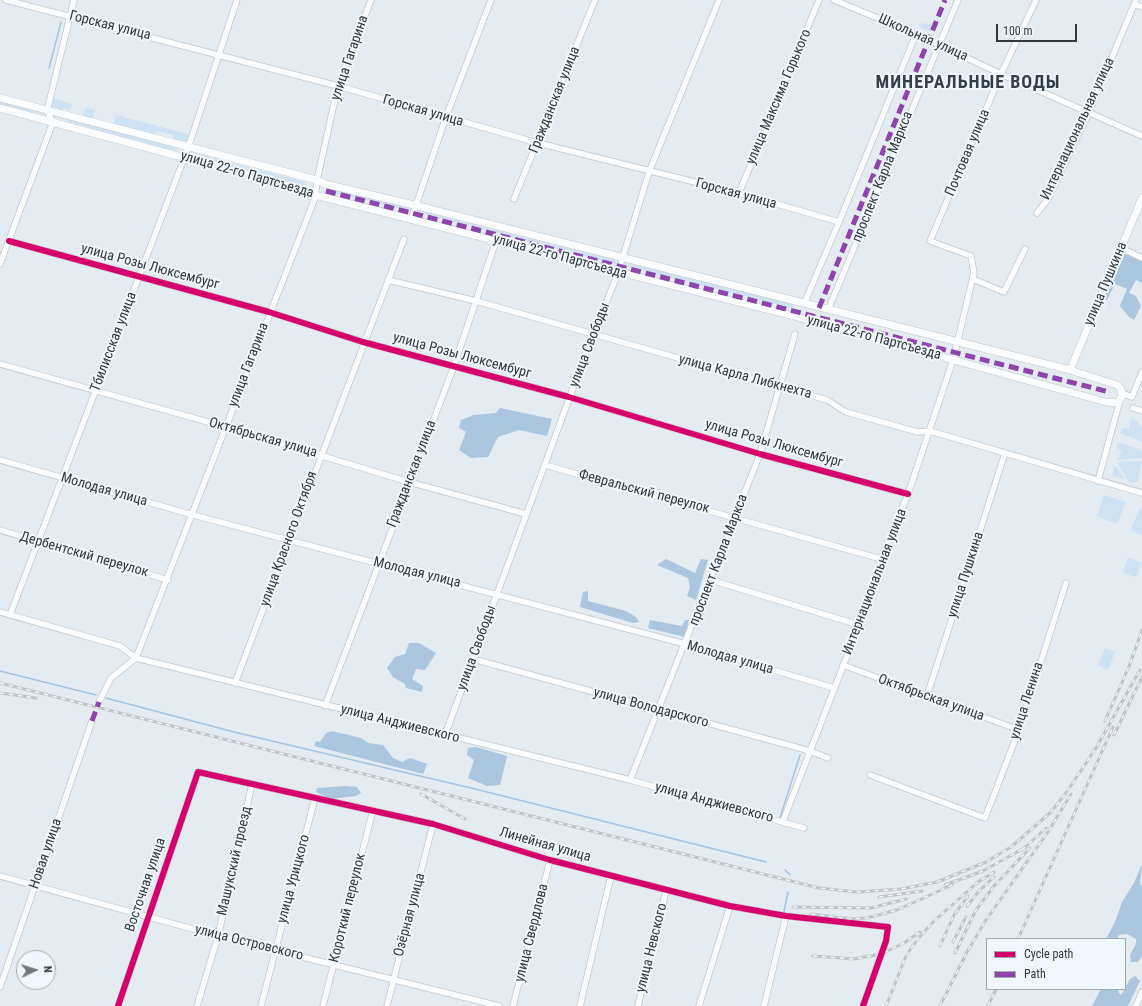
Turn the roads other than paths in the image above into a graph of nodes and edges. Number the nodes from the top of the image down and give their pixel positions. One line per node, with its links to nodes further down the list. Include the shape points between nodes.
1 (6, 0): 14 (street, Горская улица)
2 (74, 0): 14 (street)
3 (237, 0): 17 (street, Тбилисская улица)
4 (371, 0): 19 (street, улица Гагарина)
5 (490, 0): 24 (street)
6 (595, 0): 27 (street, Гражданская улица)
7 (719, 0): 30 (street, улица Свободы)
8 (819, 0): 32 (street, улица Максима Горького)
9 (834, 0): 15 (street, Школьная улица)
10 (958, 0): 16 (street, проспект Карла Маркса)
11 (1036, 0): 18 (street, Почтовая улица)
12 (1135, 2): 13 (street); 23 (street, Интернациональная улица)
13 (1142, 7)
14 (70, 16): 17 (street, Горская улица); 22 (street)
15 (916, 34): 16 (street, Школьная улица); 39 (street, проспект Карла Маркса)
16 (938, 45): 18 (street, Школьная улица); 55 (street, проспект Карла Маркса)
17 (219, 54): 19 (street, Горская улица); 28 (street, Тбилисская улица)
18 (1002, 74): 23 (street, Школьная улица); 43 (street, Почтовая улица)
19 (338, 86): 24 (street, Горская улица); 31 (street, улица Гагарина)
20 (0, 98): 22 (main road, улица 22-го Партсъезда)
21 (0, 108): 25 (main road, улица 22-го Партсъезда)
22 (47, 111): 25 (street); 28 (main road, улица 22-го Партсъезда)
23 (1089, 112): 26 (street, Школьная улица); 37 (street, Интернациональная улица, via 1048,199)
24 (446, 117): 27 (street, Горская улица); 36 (street)
25 (53, 122): 29 (main road, улица 22-го Партсъезда); 41 (street)
26 (1142, 136)
27 (538, 143): 30 (street, Горская улица); 35 (street, Гражданская улица)
28 (188, 148): 29 (street, Тбилисская улица); 31 (main road, улица 22-го Партсъезда)
29 (184, 157): 33 (main road, улица 22-го Партсъезда); 50 (street, Тбилисская улица)
30 (648, 172): 32 (street, Горская улица); 46 (street, улица Свободы)
31 (317, 180): 33 (street, улица Гагарина); 36 (main road, улица 22-го Партсъезда)
32 (739, 193): 39 (street, Горская улица)
33 (315, 195): 38 (main road, улица 22-го Партсъезда); 56 (street, улица Гагарина)
34 (1142, 198): 44 (main road, улица Пушкина)
35 (514, 199)
36 (414, 205): 38 (street); 46 (main road, улица 22-го Партсъезда)
37 (1037, 213)
38 (411, 220): 42 (main road, улица 22-го Партсъезда)
39 (839, 222): 54 (street, проспект Карла Маркса)
40 (404, 239): 52 (street, улица Красного Октября)
41 (9, 241): 48 (street); 50 (street, улица Розы Люксембург)
42 (496, 241): 49 (main road, улица 22-го Партсъезда); 53 (street, Гражданская улица)
43 (930, 241): 51 (street, Интернациональная улица, via 971,256)
44 (1121, 248): 47 (street); 64 (main road, улица Пушкина)
45 (1025, 249): 51 (street, via 1004,292)
46 (622, 258): 49 (street, улица Свободы); 54 (main road, улица 22-го Партсъезда)
47 (1142, 258)
48 (0, 264)
49 (618, 273): 57 (street, улица Свободы); 61 (main road, улица 22-го Партсъезда, via 801,318)
50 (140, 277): 56 (street, улица Розы Люксембург); 67 (street, Тбилисская улица)
51 (973, 279): 60 (street, Интернациональная улица)
52 (388, 280): 53 (street, улица Карла Либкнехта); 59 (street, улица Красного Октября)
53 (476, 301): 57 (street, улица Карла Либкнехта); 63 (street, Гражданская улица)
54 (804, 304): 55 (main road, улица 22-го Партсъезда)
55 (828, 310): 60 (main road, улица 22-го Партсъезда)
56 (269, 312): 59 (street, улица Розы Люксембург); 72 (street, улица Гагарина)
57 (592, 334): 66 (street, улица Карла Либкнехта); 68 (street, улица Свободы)
58 (795, 334): 66 (street, проспект Карла Маркса)
59 (363, 342): 63 (street, улица Розы Люксембург); 76 (street, улица Красного Октября)
60 (957, 343): 61 (street, Интернациональная улица); 64 (main road, улица 22-го Партсъезда)
61 (953, 360): 69 (main road, улица 22-го Партсъезда, via 1106,402 1113,403); 73 (street, Интернациональная улица)
62 (0, 364): 67 (street, Октябрьская улица)
63 (454, 366): 68 (street, улица Розы Люксембург); 81 (street, Гражданская улица)
64 (1070, 370): 69 (main road, улица 22-го Партсъезда, via 1117,384)
65 (1142, 372): 69 (street, via 1132,397)
66 (779, 387): 73 (street, улица Карла Либкнехта, via 827,400 846,412 918,432); 75 (street, проспект Карла Маркса)
67 (95, 392): 72 (street, Октябрьская улица); 79 (street, Тбилисская улица)
68 (569, 397): 75 (street, улица Розы Люксембург); 78 (street, улица Свободы)
69 (1121, 397): 80 (street)
70 (1132, 408): 71 (street)
71 (1142, 412)
72 (226, 427): 76 (street, Октябрьская улица); 85 (street, улица Гагарина)
73 (930, 430): 74 (street, улица Карла Либкнехта); 83 (street, Интернациональная улица)
74 (1005, 453): 80 (street, улица Карла Либкнехта); 105 (street, улица Пушкина)
75 (760, 454): 83 (street, улица Розы Люксембург); 86 (street, проспект Карла Маркса)
76 (320, 455): 81 (street, Октябрьская улица); 88 (street, улица Красного Октября)
77 (0, 460): 79 (street, Молодая улица)
78 (545, 465): 84 (street, улица Свободы); 86 (street, Февральский переулок)
79 (62, 479): 85 (street, Молодая улица); 89 (street, Тбилисская улица)
80 (1098, 480): 82 (street, улица Карла Либкнехта)
81 (409, 482): 84 (street, Октябрьская улица); 91 (street, Гражданская улица)
82 (1142, 493)
83 (908, 494): 90 (street, Интернациональная улица)
84 (526, 514): 95 (street, улица Свободы)
85 (193, 515): 88 (street, Молодая улица); 92 (street, улица Гагарина)
86 (736, 517): 90 (street, Февральский переулок); 93 (street, проспект Карла Маркса)
87 (0, 530): 89 (street, Дербентский переулок)
88 (290, 540): 91 (street, Молодая улица); 103 (street, улица Красного Октября)
89 (38, 542): 92 (street, Дербентский переулок); 97 (street, Тбилисская улица)
90 (881, 559): 98 (street, Интернациональная улица)
91 (378, 563): 95 (street, Молодая улица); 107 (street, Гражданская улица)
92 (168, 580): 100 (street, улица Гагарина)
93 (711, 580): 98 (street); 99 (street, проспект Карла Маркса)
94 (1066, 583): 110 (street, улица Ленина)
95 (497, 594): 99 (street, Молодая улица); 101 (street, улица Свободы)
96 (0, 612): 97 (street, улица Анджиевского)
97 (10, 615): 100 (street, улица Анджиевского, via 120,646)
98 (859, 625): 102 (street, Интернациональная улица)
99 (685, 644): 104 (street, Молодая улица); 108 (street, проспект Карла Маркса)
100 (136, 658): 103 (street, улица Анджиевского); 106 (street, via 111,678)
101 (473, 659): 108 (street, улица Володарского); 111 (street, улица Свободы)
102 (843, 665): 104 (street, Интернациональная улица); 105 (street, Октябрьская улица)
103 (235, 683): 107 (street, улица Анджиевского)
104 (834, 688): 112 (street, Интернациональная улица)
105 (927, 696): 110 (street, Октябрьская улица)
106 (99, 702)
107 (325, 706): 111 (street, улица Анджиевского)
108 (658, 710): 112 (street, улица Володарского); 116 (street, проспект Карла Маркса)
109 (92, 721): 126 (street, Новая улица)
110 (1019, 730): 115 (street, улица Ленина, via 985,818)
111 (445, 735): 116 (street, улица Анджиевского)
112 (810, 751): 113 (street, улица Володарского); 120 (street, Интернациональная улица)
113 (828, 758)
114 (198, 772): 117 (street, Линейная улица); 130 (street, Восточная улица)
115 (870, 775)
116 (630, 780): 120 (street, улица Анджиевского)
117 (252, 784): 118 (street, Линейная улица); 131 (street, Машукский проезд)
118 (315, 798): 119 (street, Линейная улица); 132 (street, улица Урицкого)
119 (372, 810): 121 (street, Линейная улица); 133 (street, Короткий переулок)
120 (783, 821): 122 (street, улица Анджиевского)
121 (433, 824): 123 (street, Линейная улица); 134 (street, Озёрная улица)
122 (804, 828)
123 (550, 860): 125 (street, Линейная улица); 143 (street, улица Свердлова)
124 (0, 876): 126 (street, улица Островского)
125 (611, 876): 127 (street, Линейная улица); 144 (street)
126 (35, 886): 130 (street, улица Островского); 135 (street, Новая улица)
127 (666, 890): 128 (street, Линейная улица); 145 (street, улица Невского)
128 (730, 906): 129 (street, Линейная улица); 146 (street)
129 (786, 916): 147 (street); 148 (street, Линейная улица, via 888,927 886,941)
130 (148, 917): 131 (street, улица Островского); 137 (street, Восточная улица)
131 (218, 936): 132 (street, улица Островского); 138 (street, Машукский проезд)
132 (276, 950): 133 (street, улица Островского); 139 (street, улица Урицкого)
133 (333, 964): 134 (street, улица Островского); 140 (street, Короткий переулок)
134 (393, 979): 141 (street, Озёрная улица); 142 (street, улица Островского)
135 (0, 987)
136 (1142, 992): 149 (street)
137 (118, 1006)
138 (197, 1006)
139 (262, 1006)
140 (323, 1006)
141 (387, 1006)
142 (499, 1006)
143 (513, 1006)
144 (580, 1006)
145 (638, 1006)
146 (699, 1006)
147 (764, 1006)
148 (863, 1006)
149 (1136, 1006)

